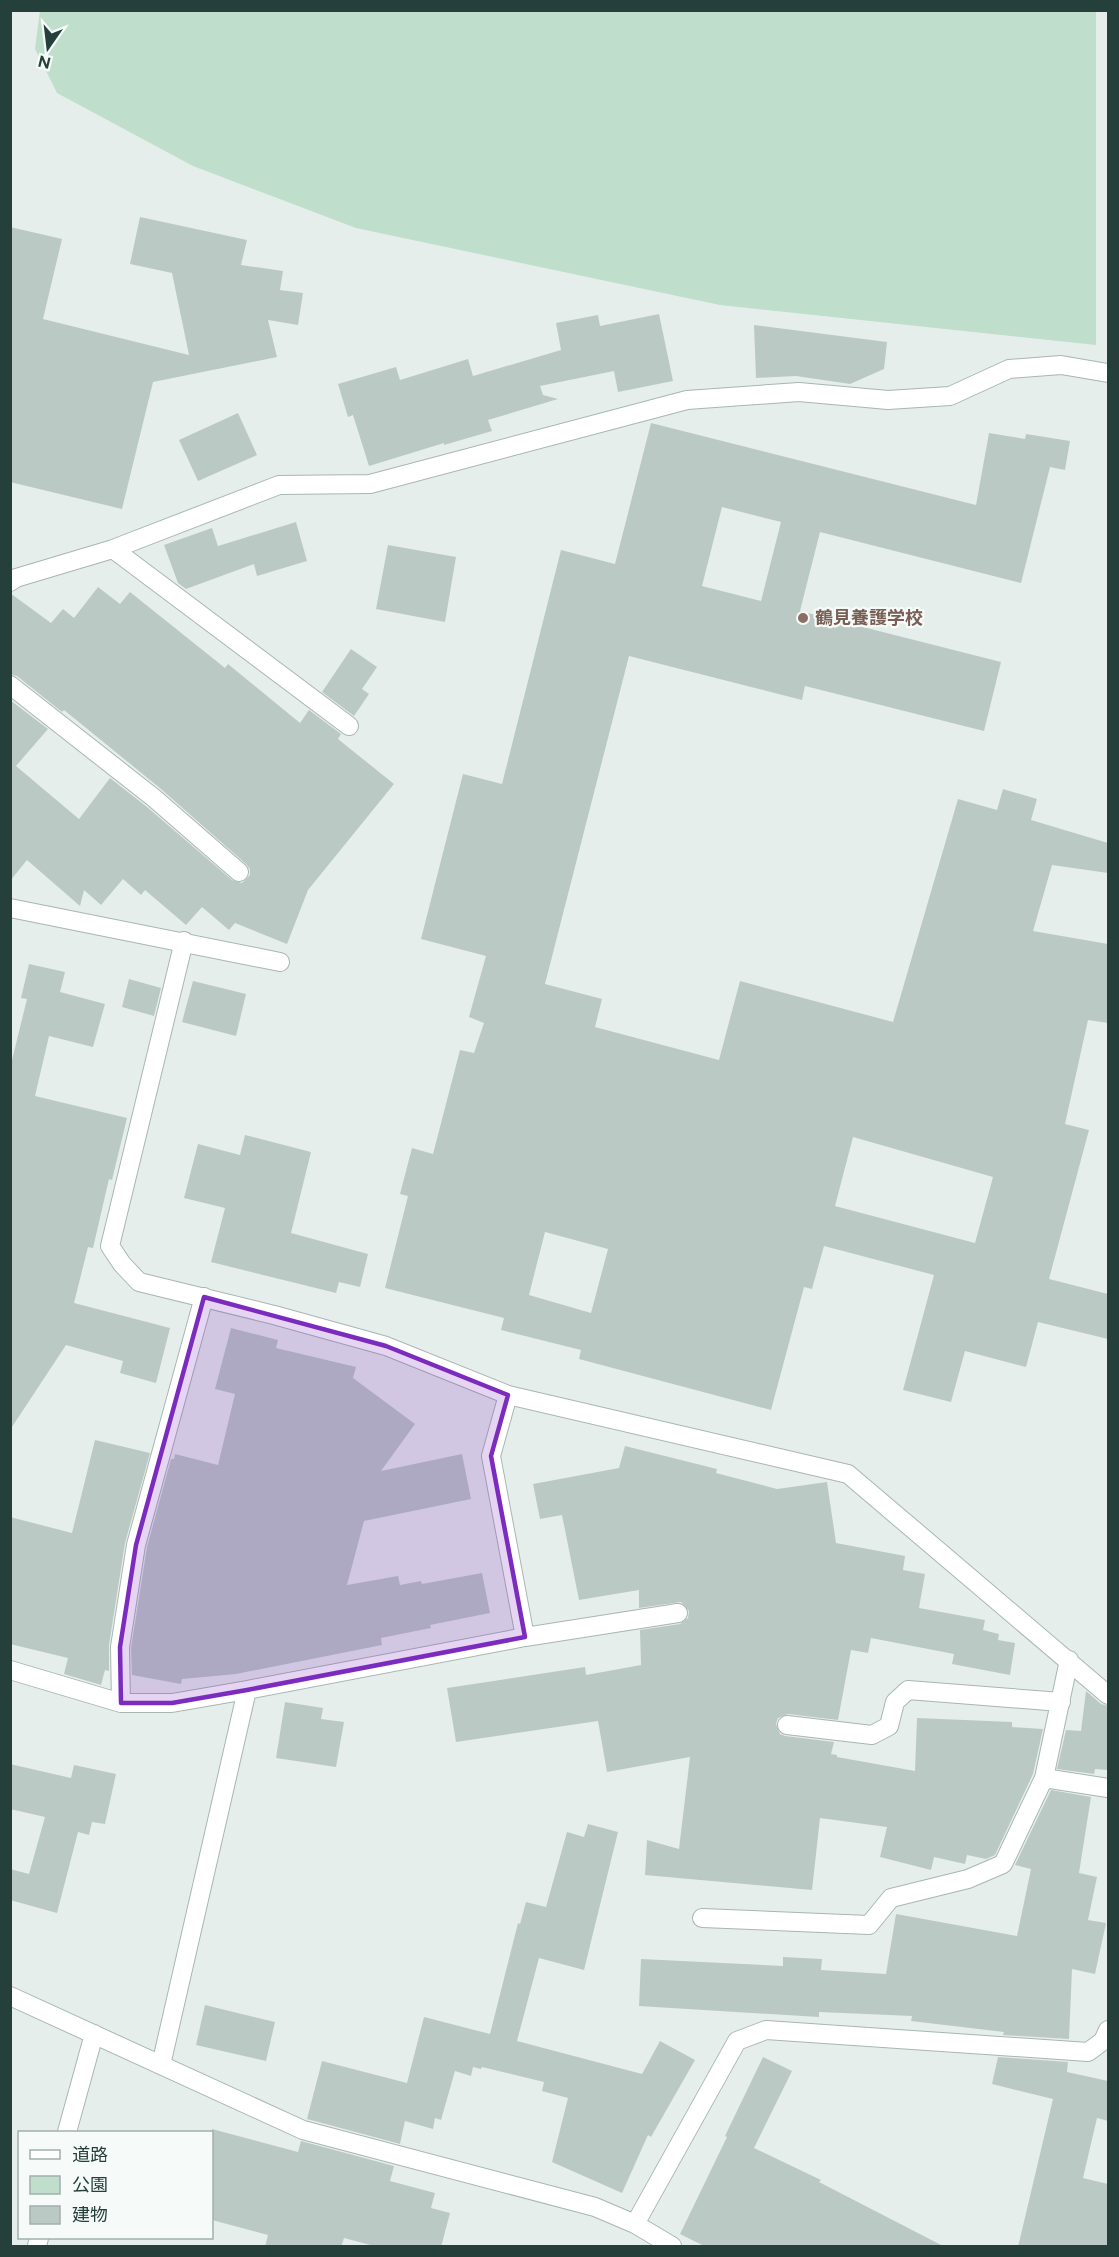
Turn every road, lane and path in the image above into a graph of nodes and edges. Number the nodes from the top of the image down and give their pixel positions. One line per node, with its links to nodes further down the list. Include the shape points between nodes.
1 (1108, 373): 2 (street, via 1061,365 1009,369 950,396 888,400 799,392 687,400 370,484 279,485)
2 (113, 549): 3 (street); 5 (street)
3 (10, 582)
4 (10, 685): 6 (street, via 154,798)
5 (349, 726)
6 (239, 872)
7 (10, 908): 8 (street)
8 (184, 941): 9 (street); 10 (street, via 110,1246 139,1282)
9 (280, 962)
10 (204, 1297): 11 (street, via 386,1346); 19 (street, via 136,1545 120,1647)
11 (508, 1395): 13 (street, via 491,1456); 14 (street, via 848,1474)
12 (678, 1612): 13 (street)
13 (525, 1637): 16 (street)
14 (1069, 1660): 17 (street); 18 (street)
15 (10, 1670): 19 (street)
16 (247, 1690): 19 (street, via 172,1702); 27 (street)
17 (1108, 1695)
18 (1060, 1702): 20 (street, via 908,1690 895,1702 889,1726 872,1735); 21 (street)
19 (121, 1703)
20 (788, 1725)
21 (1044, 1778): 22 (street); 23 (street, via 1003,1864 968,1879 891,1898 869,1925)
22 (1108, 1788)
23 (702, 1918)
24 (10, 1996): 26 (street)
25 (1108, 2030): 29 (street, via 1103,2042 1088,2052 766,2030 737,2041)
26 (94, 2034): 27 (street); 28 (street)
27 (161, 2065): 29 (street, via 303,2130 595,2207)
28 (68, 2131)
29 (635, 2224): 30 (street)
30 (672, 2247)

